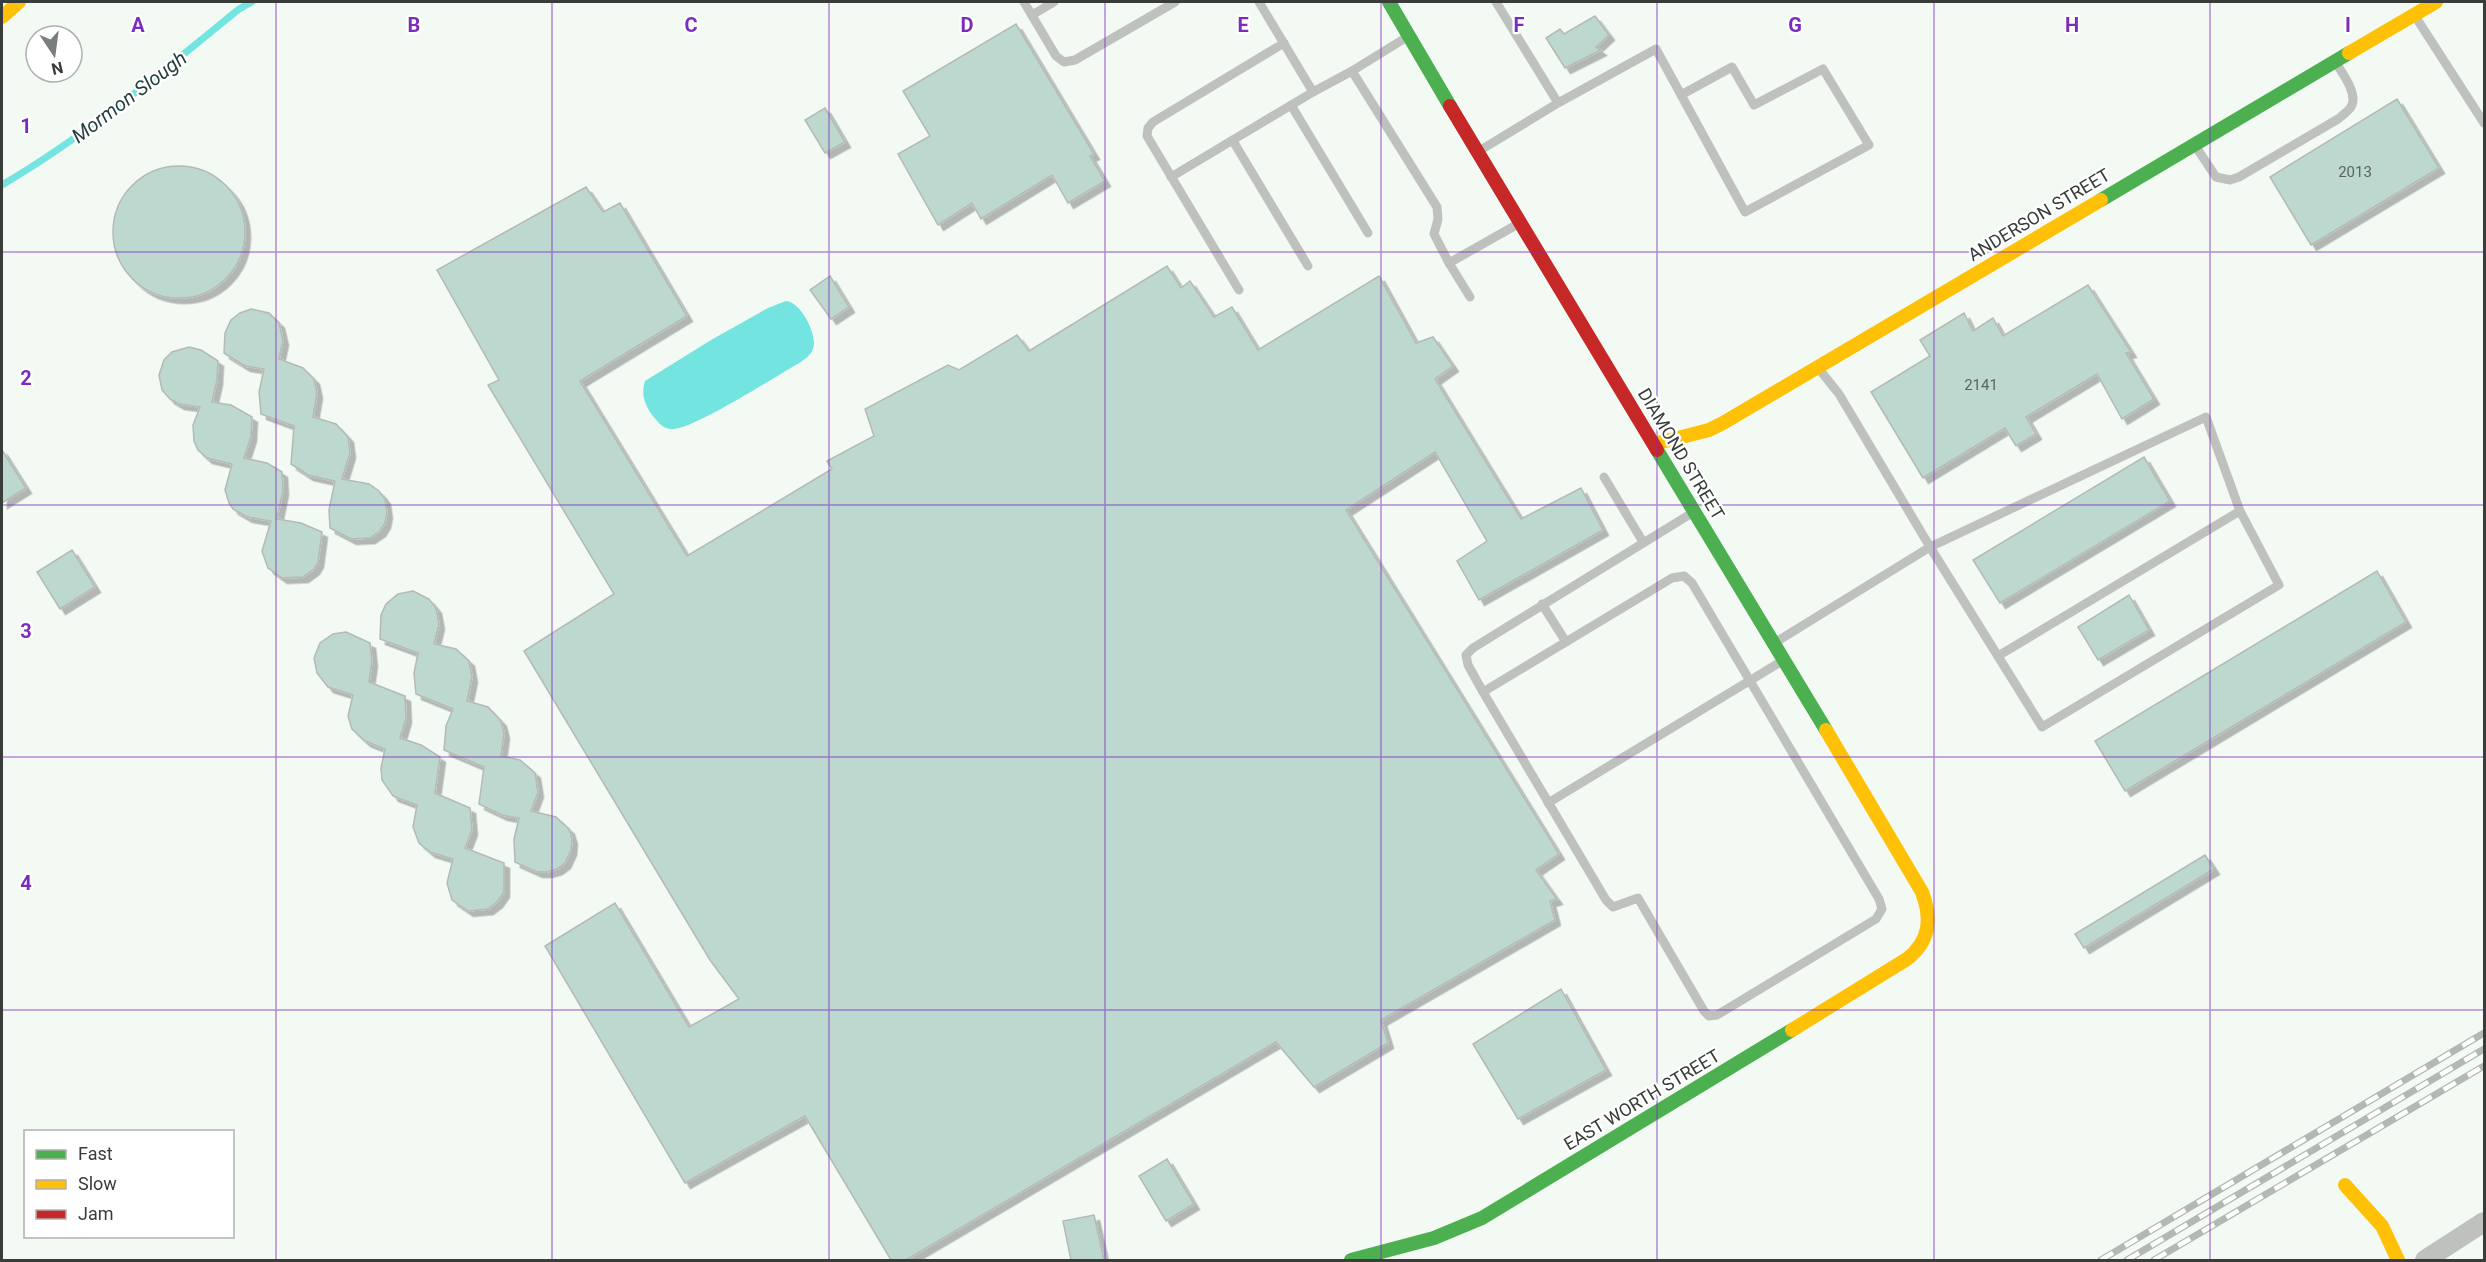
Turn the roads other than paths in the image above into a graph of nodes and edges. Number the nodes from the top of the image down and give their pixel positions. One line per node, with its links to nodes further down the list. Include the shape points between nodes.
1 (19, 2): 11 (street)
2 (1024, 2): 10 (lane)
3 (1054, 2): 10 (lane)
4 (1175, 2): 10 (lane, via 1075,60 1064,62 1056,56)
5 (1259, 2): 13 (lane)
6 (1389, 2): 12 (street, DIAMOND STREET)
7 (1496, 2): 18 (lane)
8 (2436, 2): 9 (street, ANDERSON STREET)
9 (2414, 14): 14 (street, ANDERSON STREET); 20 (lane)
10 (1032, 15)
11 (2, 18)
12 (1409, 36): 15 (lane); 23 (street, DIAMOND STREET)
13 (1284, 43): 16 (lane); 24 (lane, via 1153,122 1147,136)
14 (2335, 61): 22 (street, ANDERSON STREET); 22 (lane, via 2351,91 2352,107 2240,177 2216,177)
15 (1352, 71): 16 (lane); 27 (lane, via 1437,207 1434,234)
16 (1313, 92): 19 (lane)
17 (1681, 96): 17 (lane, via 1745,212 1869,145 1823,69 1754,105 1732,67); 18 (lane, via 1656,49)
18 (1558, 103): 23 (lane)
19 (1291, 105): 21 (lane); 26 (lane)
20 (2484, 123)
21 (1233, 141): 24 (lane); 28 (lane)
22 (2194, 144): 31 (street, ANDERSON STREET)
23 (1477, 152): 25 (street, DIAMOND STREET)
24 (1172, 177): 29 (lane)
25 (1520, 223): 27 (lane); 32 (street, DIAMOND STREET)
26 (1368, 233)
27 (1449, 263): 30 (lane)
28 (1308, 266)
29 (1239, 290)
30 (1470, 297)
31 (1818, 367): 32 (street, ANDERSON STREET, via 1716,426); 37 (lane, via 1839,394)
32 (1654, 444): 35 (street, DIAMOND STREET)
33 (1604, 477): 36 (lane)
34 (2240, 511): 37 (lane, via 2206,417); 41 (lane); 41 (lane, via 2279,585 2042,727)
35 (1694, 512): 36 (lane); 40 (street, DIAMOND STREET)
36 (1643, 542): 38 (lane)
37 (1930, 547): 40 (lane); 41 (lane)
38 (1542, 604): 39 (lane); 44 (lane, via 1466,655)
39 (1566, 642): 43 (lane, via 1672,578 1684,576 1692,583); 44 (lane)
40 (1774, 643): 42 (street, DIAMOND STREET)
41 (1998, 656)
42 (1784, 660): 43 (lane); 46 (street, DIAMOND STREET, via 1922,892 1928,906)
43 (1751, 682): 45 (lane); 45 (lane, via 1882,909 1876,919 1717,1015 1709,1016 1704,1011 1638,898 1613,907 1606,900)
44 (1483, 692): 45 (lane)
45 (1548, 803)
46 (1926, 930): 49 (street, EAST WORTH STREET, via 1923,944 1888,972 1482,1218 1432,1239)
47 (2345, 1185): 50 (street, via 2382,1226)
48 (2484, 1222): 51 (street)
49 (1351, 1260)
50 (2398, 1260)
51 (2425, 1260)

